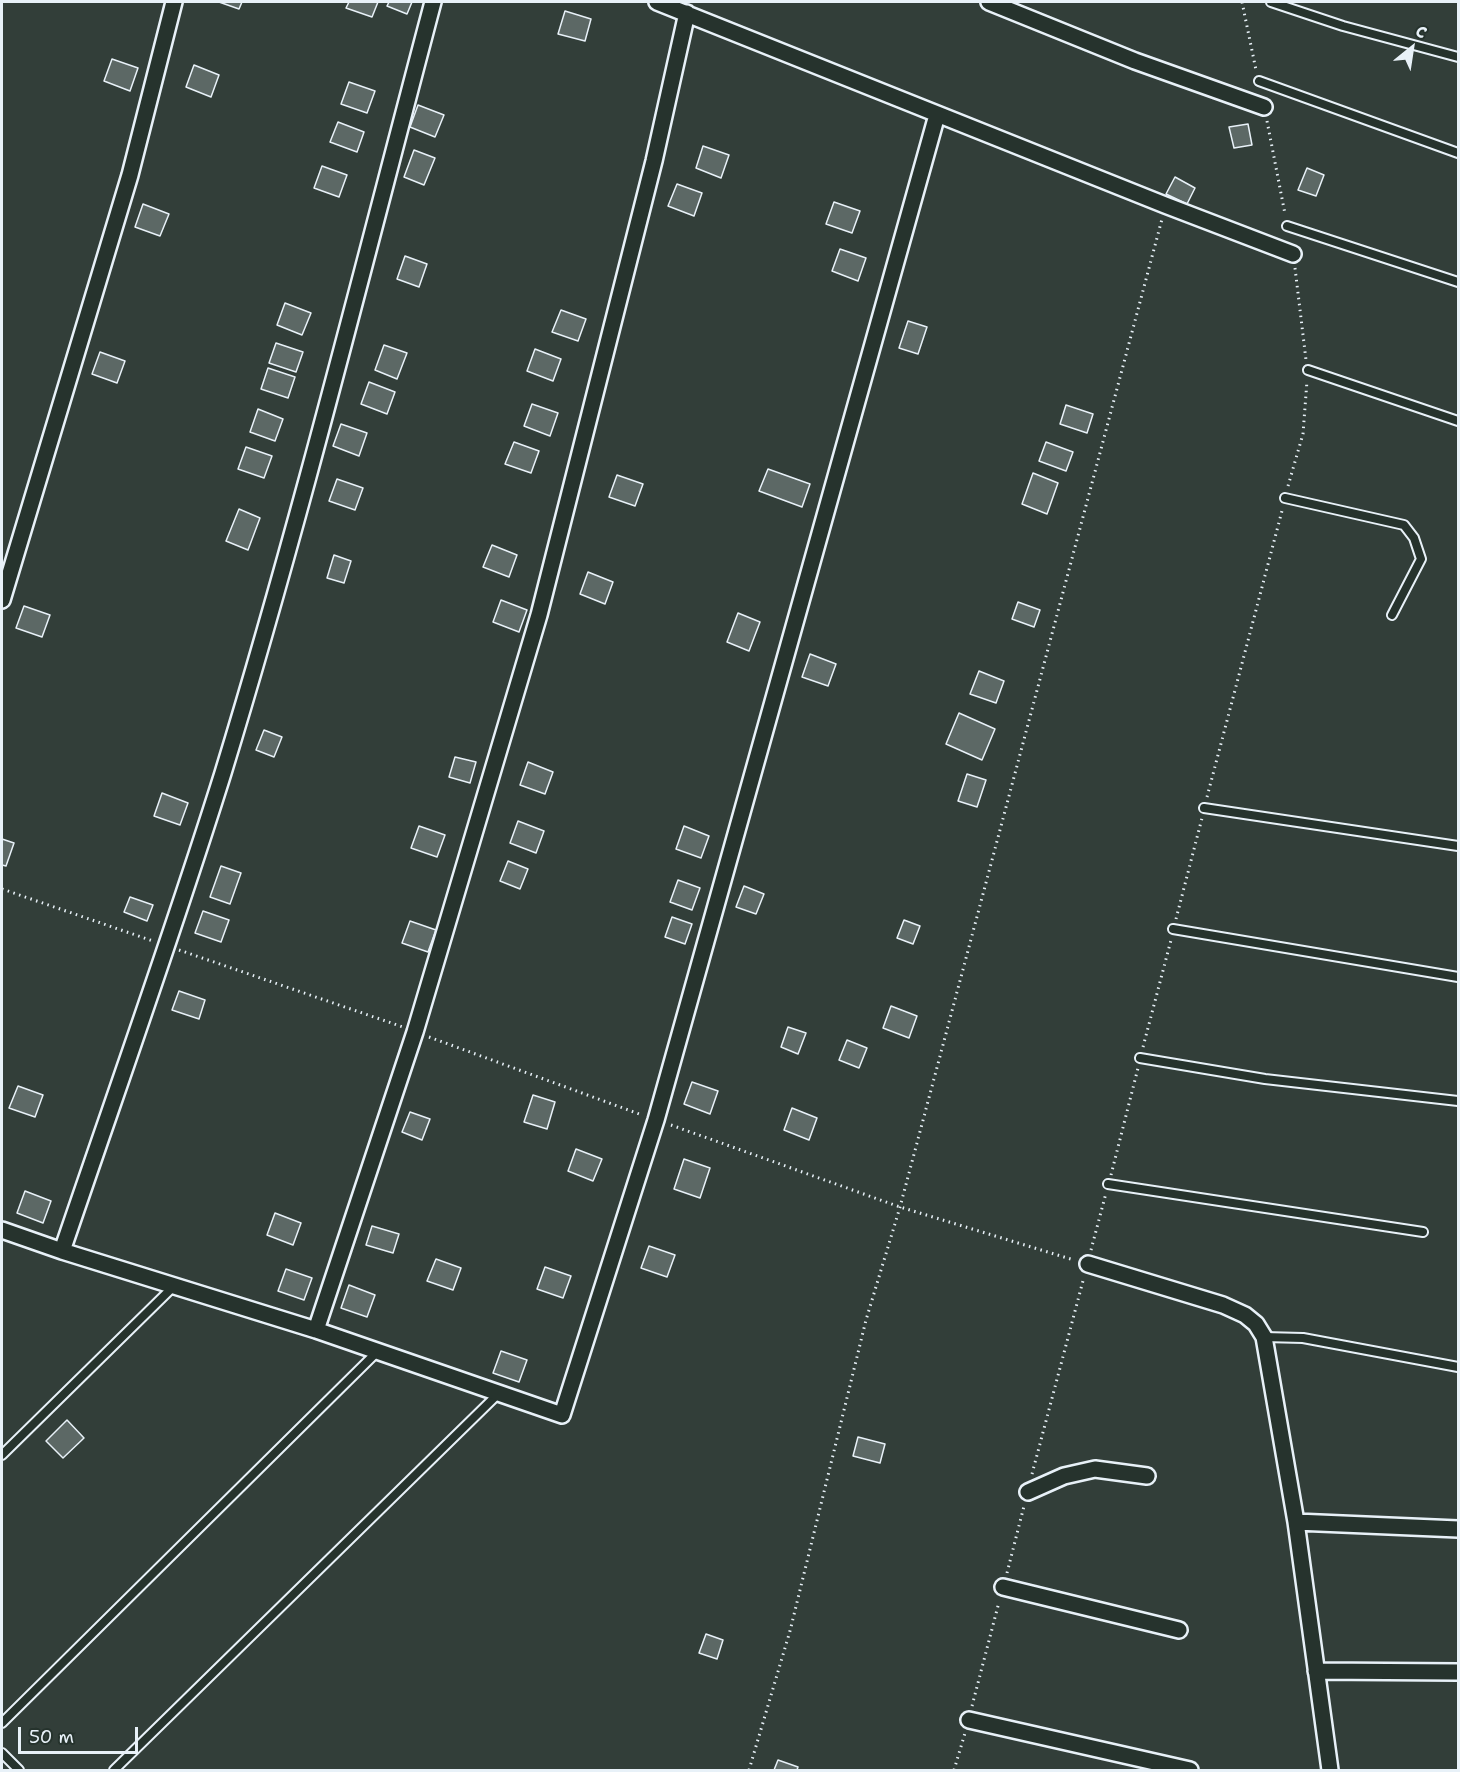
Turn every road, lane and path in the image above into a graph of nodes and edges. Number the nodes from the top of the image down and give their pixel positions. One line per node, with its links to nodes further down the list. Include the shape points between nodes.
1 (174, 2): 20 (street, via 130,175)
2 (433, 2): 26 (street, via 300,507 223,772)
3 (657, 2): 7 (street)
4 (989, 2): 10 (street, via 1135,61)
5 (1242, 2): 9 (path)
6 (1271, 2): 8 (lane)
7 (687, 14): 11 (street); 28 (street, via 654,161 539,615)
8 (1458, 57)
9 (1259, 81): 12 (lane)
10 (1264, 107): 14 (path)
11 (937, 115): 13 (street); 31 (street)
12 (1458, 153)
13 (1165, 205): 15 (street); 33 (path)
14 (1287, 225): 16 (lane)
15 (1293, 254): 17 (path)
16 (1458, 282)
17 (1308, 370): 18 (lane); 19 (path, via 1302,434)
18 (1458, 421)
19 (1285, 498): 21 (lane, via 1404,525 1414,538 1420,559); 22 (path)
20 (2, 600)
21 (1392, 615)
22 (1204, 808): 23 (lane); 25 (path)
23 (1458, 846)
24 (2, 889): 26 (path)
25 (1173, 929): 27 (lane); 29 (path)
26 (166, 945): 28 (path); 36 (street)
27 (1458, 977)
28 (415, 1032): 31 (path); 39 (street)
29 (1140, 1058): 30 (lane, via 1265,1079); 32 (path)
30 (1458, 1101)
31 (657, 1120): 33 (path); 43 (street, via 562,1415)
32 (1108, 1184): 35 (lane); 37 (path)
33 (900, 1207): 37 (path); 58 (path, via 866,1320 790,1631)
34 (2, 1230): 36 (street)
35 (1423, 1232)
36 (62, 1251): 38 (street)
37 (1088, 1264): 40 (street, via 1223,1305 1245,1315); 46 (path)
38 (174, 1286): 39 (street); 44 (lane)
39 (316, 1330): 41 (street)
40 (1264, 1336): 42 (lane, via 1303,1338); 47 (street)
41 (378, 1352): 43 (street); 54 (lane)
42 (1458, 1367)
43 (499, 1393): 57 (lane)
44 (2, 1455)
45 (1147, 1476): 46 (street, via 1095,1469 1064,1476)
46 (1028, 1492): 49 (path)
47 (1296, 1522): 48 (street); 51 (street)
48 (1458, 1529)
49 (1003, 1587): 50 (street); 53 (path)
50 (1179, 1630)
51 (1316, 1671): 52 (street); 61 (street)
52 (1458, 1672)
53 (969, 1720): 59 (path); 60 (street)
54 (2, 1723)
55 (2, 1753): 56 (lane)
56 (19, 1770)
57 (114, 1770)
58 (748, 1770)
59 (954, 1770)
60 (1190, 1770)
61 (1330, 1770)

